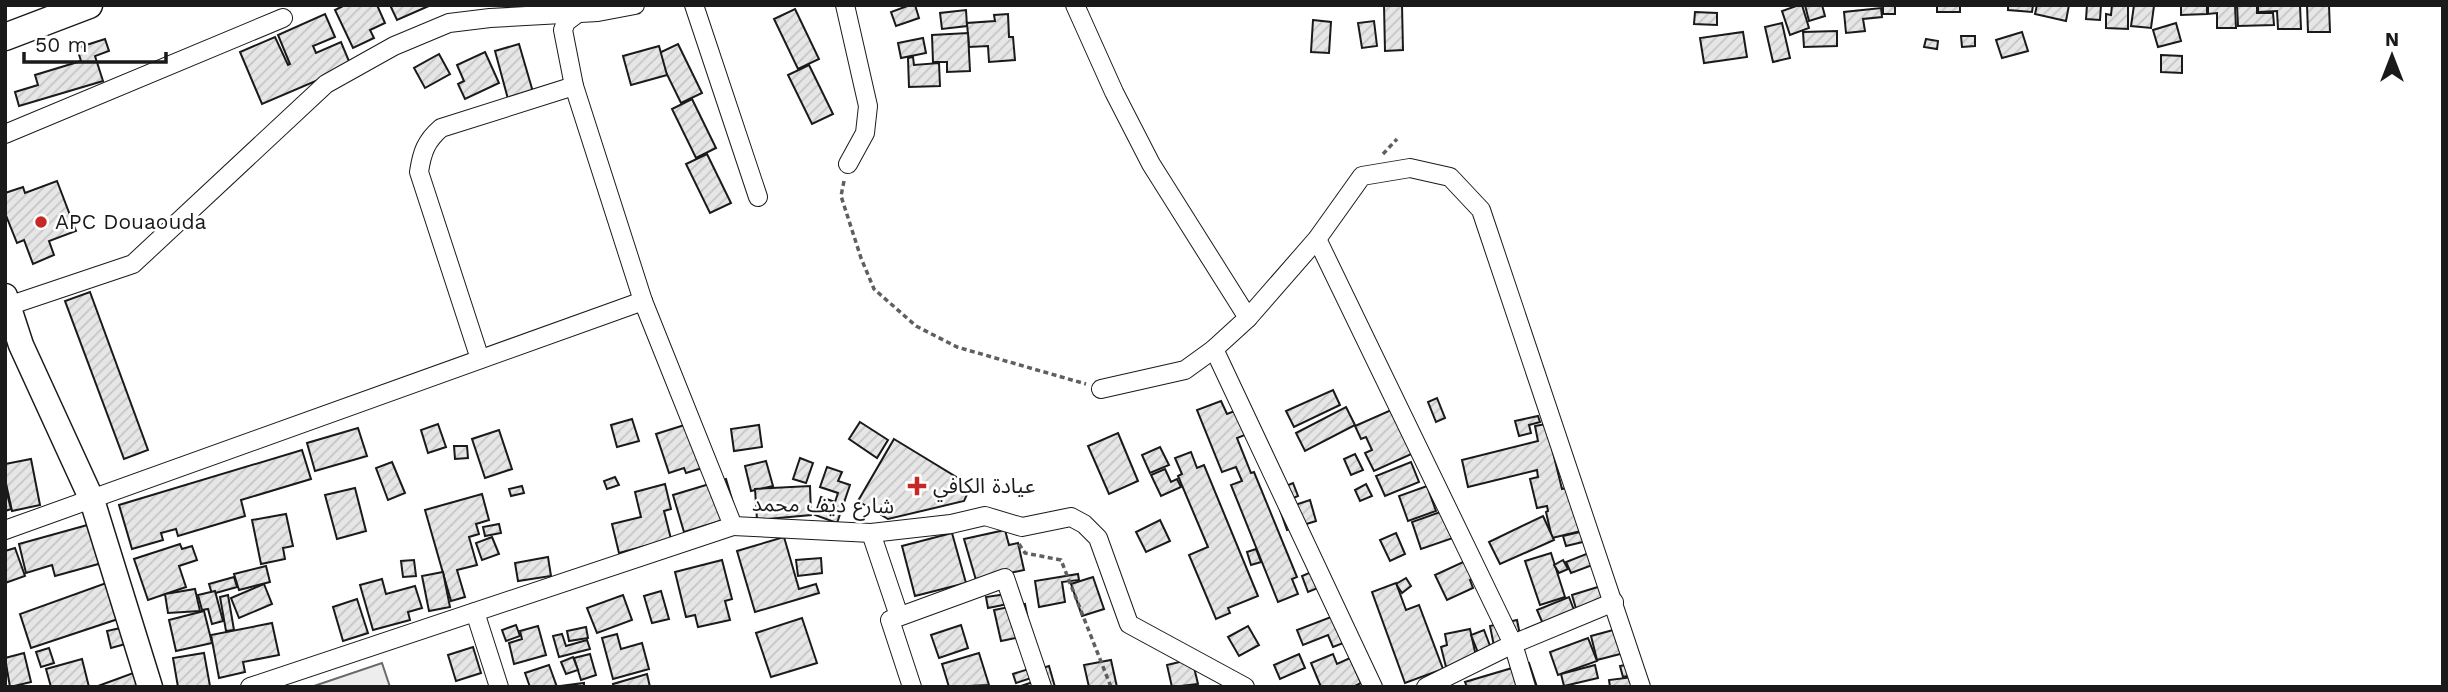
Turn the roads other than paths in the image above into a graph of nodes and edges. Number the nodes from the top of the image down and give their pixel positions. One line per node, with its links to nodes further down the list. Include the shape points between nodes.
1 (46, 5): 10 (main road)
2 (89, 5): 11 (main road)
3 (635, 5): 7 (street)
4 (694, 5): 16 (street)
5 (845, 5): 15 (street, via 868,106 865,133)
6 (1075, 5): 20 (street, via 1152,164)
7 (577, 9): 8 (street); 12 (street, via 563,30)
8 (505, 17): 12 (street, via 552,32); 19 (street, via 449,23 394,46 326,84 133,264)
9 (284, 18): 14 (street)
10 (5, 21)
11 (5, 37)
12 (565, 47): 13 (street)
13 (574, 86): 18 (street); 22 (street, via 442,128 428,139 421,155 419,172)
14 (5, 134)
15 (848, 164)
16 (758, 197)
17 (1317, 239): 20 (street); 28 (street, via 1362,176 1410,168 1450,177 1481,210); 31 (street)
18 (643, 301): 22 (street); 25 (street)
19 (6, 303): 24 (street)
20 (1248, 318): 21 (street)
21 (1214, 349): 23 (street, via 1185,370); 39 (street)
22 (480, 359): 24 (street)
23 (1101, 389)
24 (92, 500): 26 (street); 33 (street)
25 (733, 526): 27 (street, شارع ديف محمد); 29 (street)
26 (5, 530)
27 (871, 533): 30 (street); 38 (street, شارع ديف محمد, via 985,516 1022,527 1071,517 1098,538 1129,624)
28 (1614, 603): 31 (street); 41 (street)
29 (475, 612): 34 (street); 35 (street)
30 (899, 616): 36 (street, via 890,620); 37 (street, via 1005,578)
31 (1513, 644): 32 (street); 40 (street)
32 (1432, 686)
33 (150, 687)
34 (250, 687)
35 (499, 687)
36 (912, 687)
37 (1042, 687)
38 (1245, 687)
39 (1373, 687)
40 (1526, 687)
41 (1641, 687)

